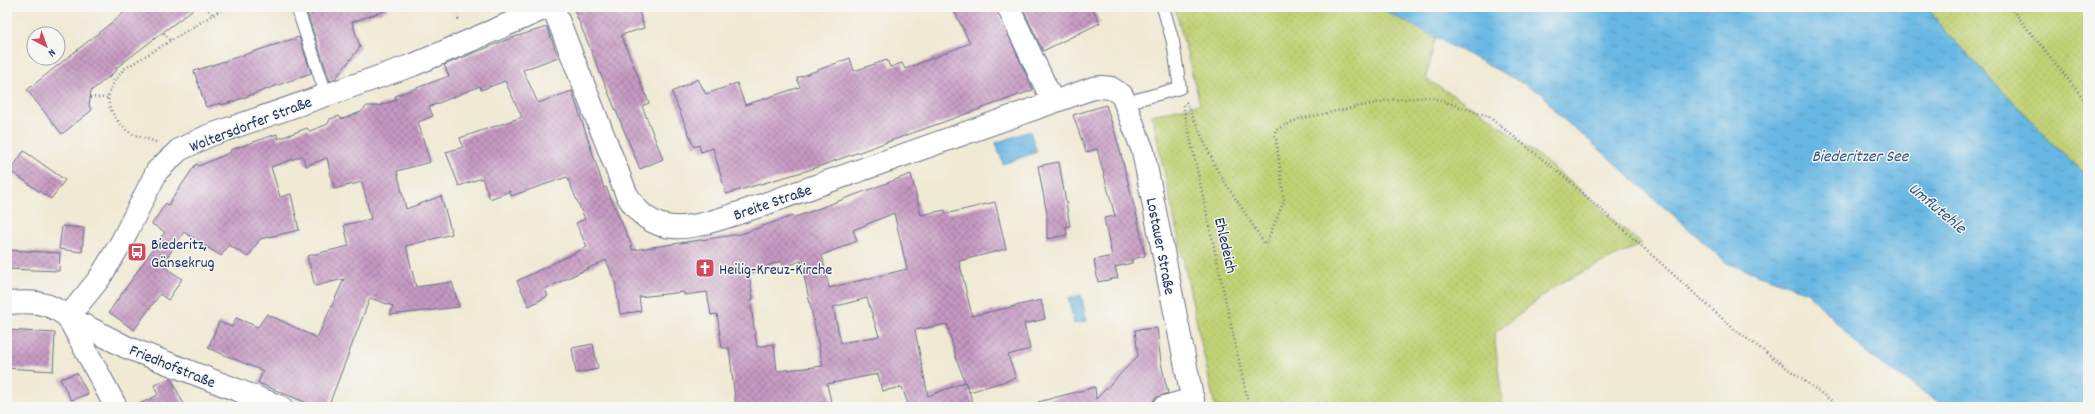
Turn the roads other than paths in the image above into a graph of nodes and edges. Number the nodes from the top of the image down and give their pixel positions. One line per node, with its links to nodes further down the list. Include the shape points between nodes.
1 (297, 7): 6 (lane)
2 (548, 7): 6 (street, Woltersdorfer Straße, via 413,65)
3 (553, 7): 8 (street, Breite Straße, via 626,193 633,206 645,218 666,227 691,226 742,212)
4 (1008, 7): 8 (street)
5 (1162, 7): 7 (lane, via 1172,42 1180,88)
6 (326, 94): 10 (street, Woltersdorfer Straße, via 208,136 174,154 157,171 122,243 99,279)
7 (1120, 96): 8 (street, Breite Straße, via 1108,87 1099,87); 11 (street, Lostauer Straße, via 1143,152)
8 (1053, 102)
9 (7, 303): 10 (street, via 45,303 54,306)
10 (68, 317): 12 (street); 13 (street, Friedhofstraße, via 126,346)
11 (1194, 403): 14 (street)
12 (116, 407)
13 (280, 407)
14 (1164, 407)

